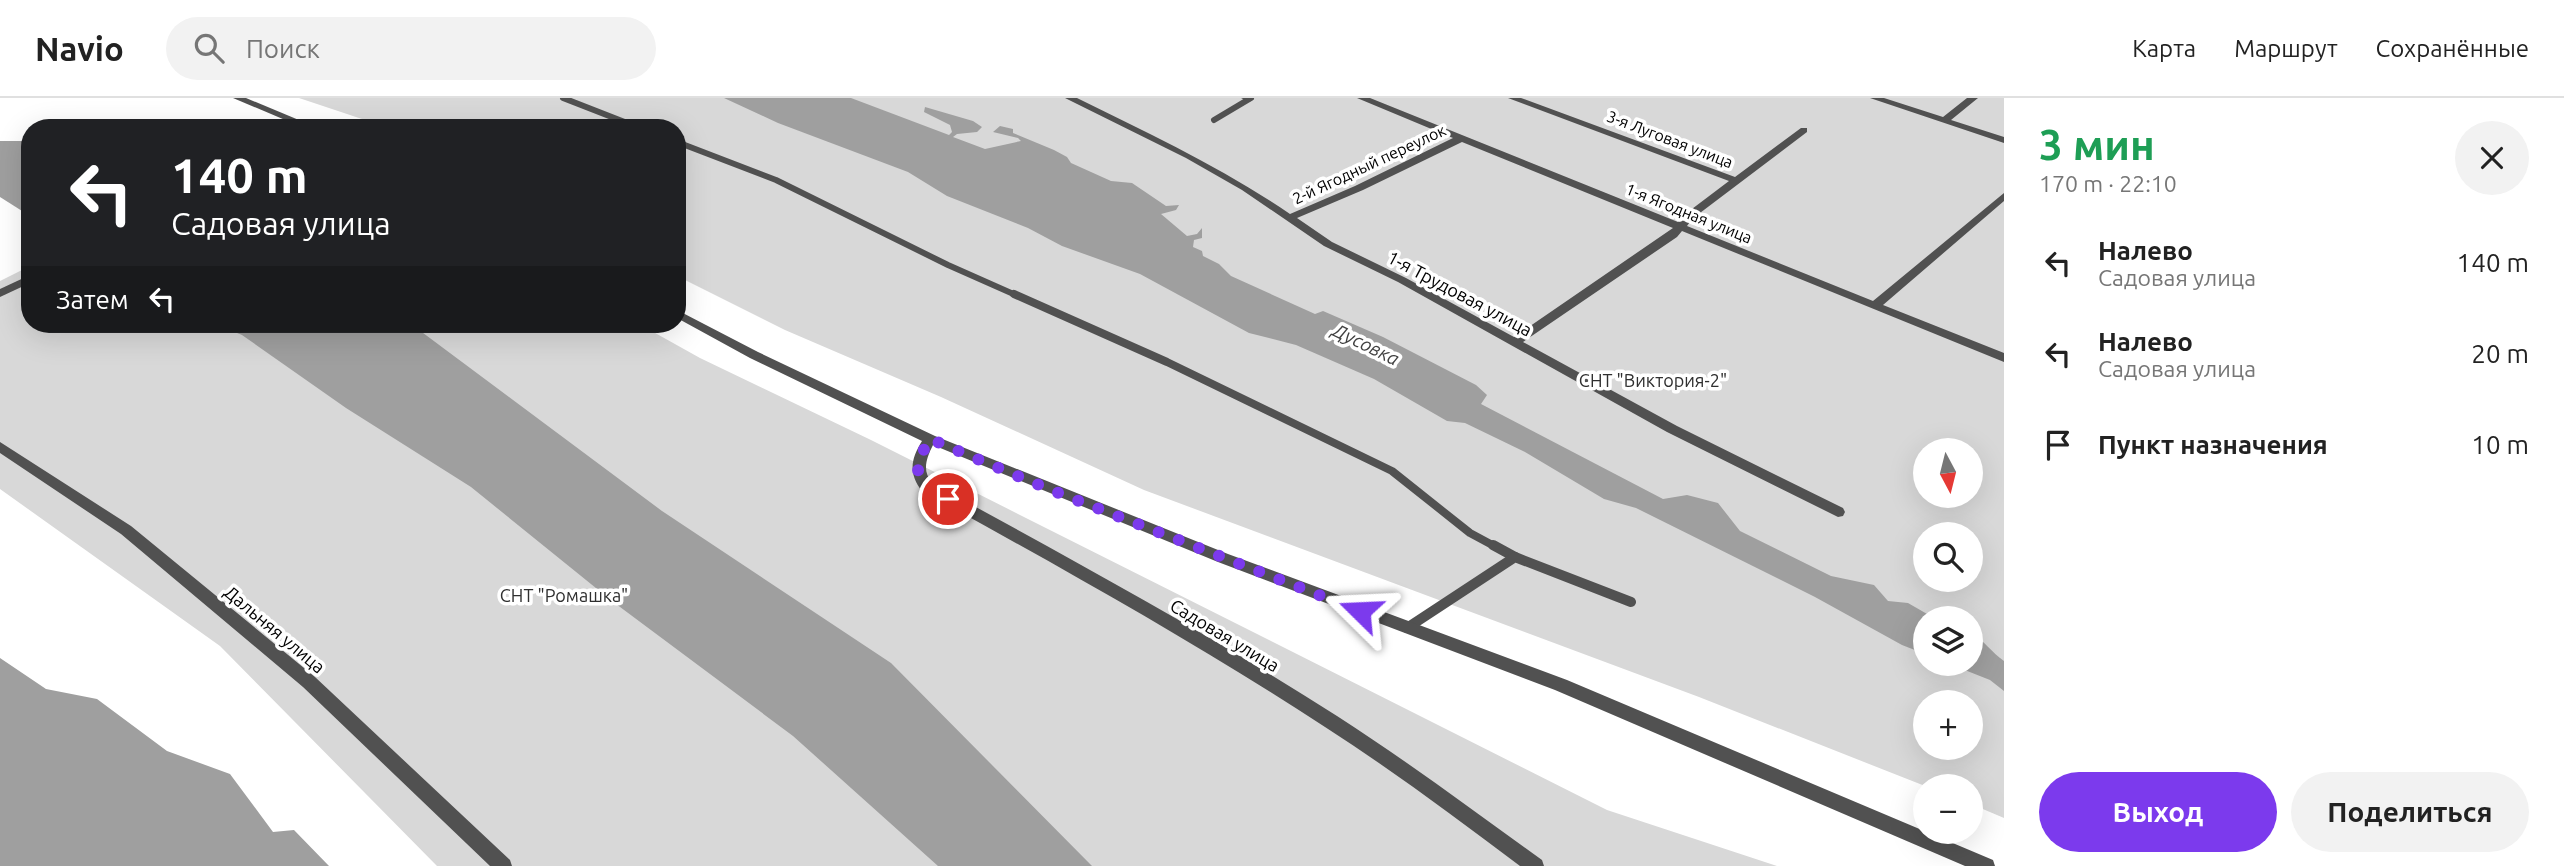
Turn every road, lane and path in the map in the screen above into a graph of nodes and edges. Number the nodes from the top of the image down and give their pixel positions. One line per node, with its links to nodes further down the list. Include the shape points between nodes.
1 (238, 98): 9 (street)
2 (563, 98): 10 (lane)
3 (1070, 98): 19 (street, 1-я Трудовая улица, via 1189,156)
4 (1249, 98): 11 (lane)
5 (1362, 98): 14 (street, 1-я Ягодная улица)
6 (1513, 98): 17 (street, 3-я Луговая улица)
7 (1875, 98): 12 (street)
8 (1973, 98): 12 (street)
9 (290, 119)
10 (617, 119)
11 (1214, 120)
12 (1944, 121): 15 (street)
13 (1804, 130): 17 (street)
14 (1462, 138): 19 (street, 2-й Ягодный переулок); 20 (street, 1-я Ягодная улица)
15 (2004, 141)
16 (686, 146): 30 (lane, via 812,196 947,265 1167,362 1392,471 1470,533)
17 (1738, 181): 20 (street)
18 (2004, 196): 23 (street)
19 (1289, 218): 25 (street, 1-я Трудовая улица, via 1328,244)
20 (1680, 226): 23 (street, 1-я Ягодная улица); 25 (street)
21 (21, 283): 22 (street)
22 (0, 294)
23 (1874, 306): 26 (street, 1-я Ягодная улица)
24 (686, 318): 27 (street)
25 (1515, 342): 29 (street, 1-я Трудовая улица, via 1672,429)
26 (2004, 358)
27 (930, 439): 32 (street); 34 (street, Садовая улица, via 917,471 927,487 1101,583 1304,704)
28 (0, 447): 33 (street, Дальняя улица, via 126,530 298,673)
29 (1838, 512)
30 (1515, 557): 31 (lane); 32 (lane)
31 (1631, 602)
32 (1406, 629): 35 (street, via 1560,685)
33 (503, 866)
34 (1535, 866)
35 (1986, 866)

